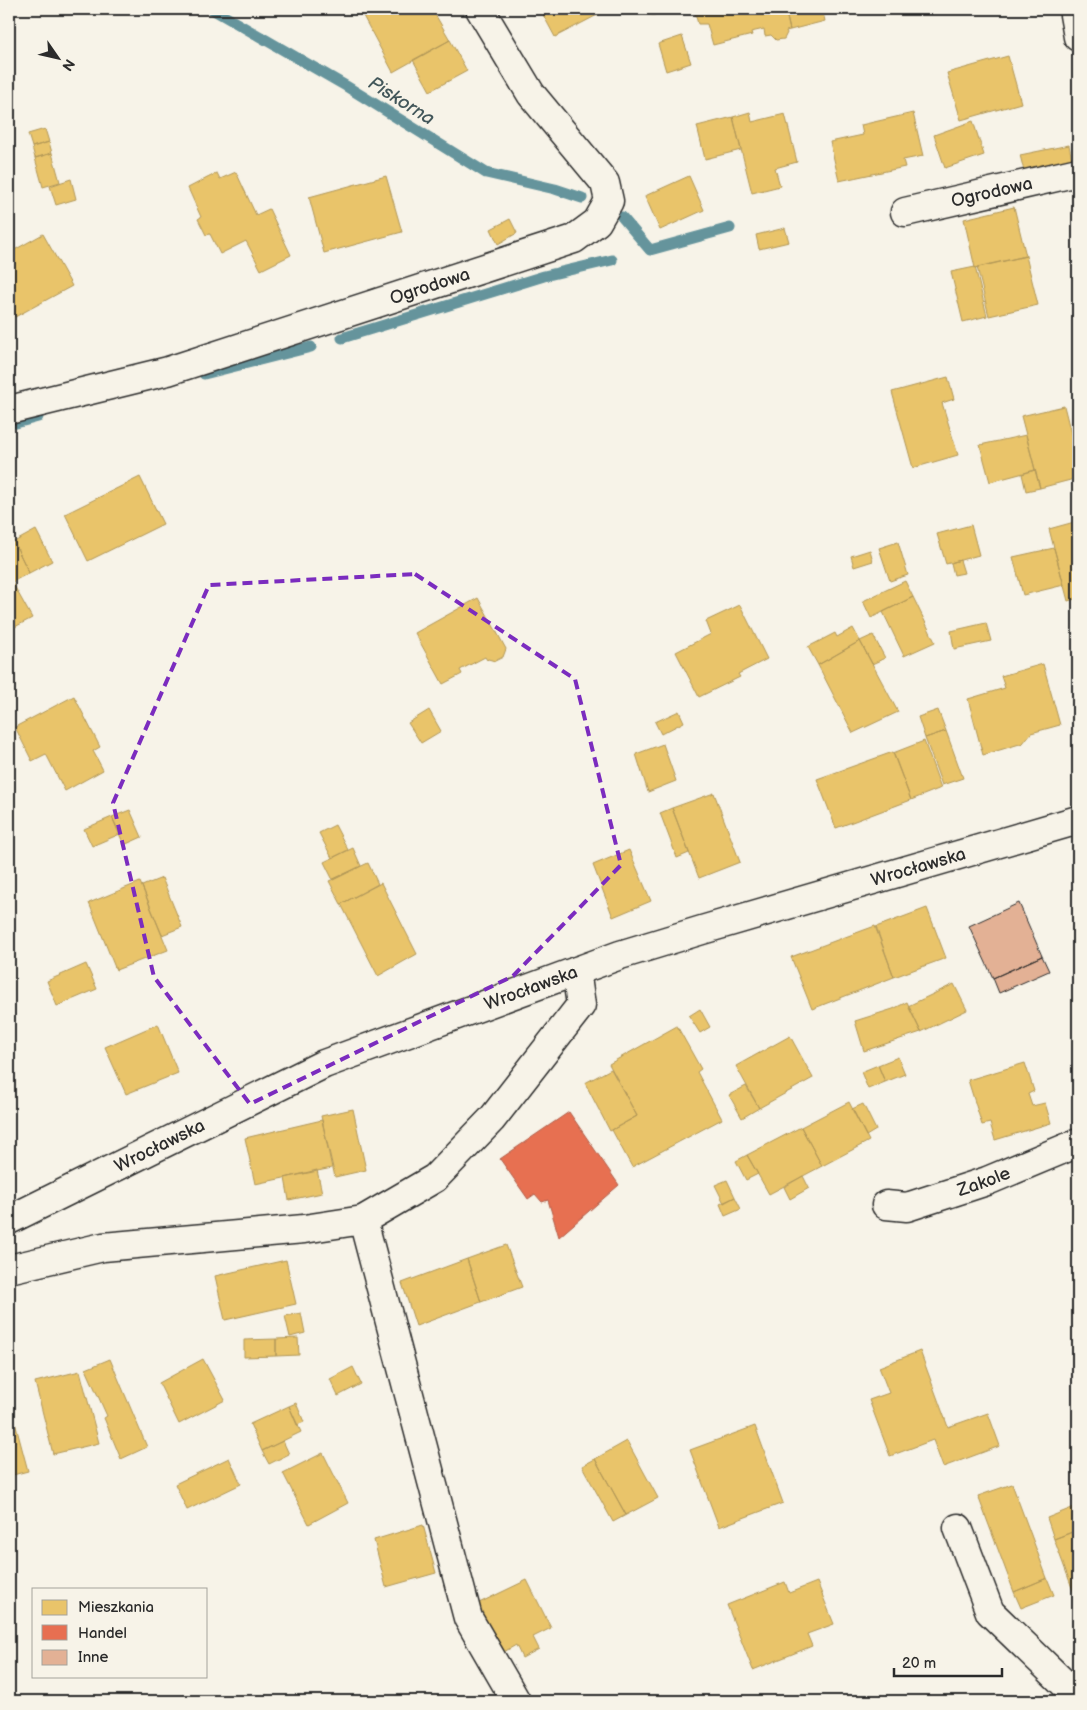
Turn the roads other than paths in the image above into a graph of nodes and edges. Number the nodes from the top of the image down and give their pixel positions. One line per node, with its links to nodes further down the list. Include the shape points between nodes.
1 (480, 9): 6 (street, Ogrodowa, via 531,94 606,183 609,201 597,222 574,238 168,372)
2 (1073, 9): 3 (street)
3 (1078, 36)
4 (1078, 172): 5 (street, Ogrodowa)
5 (905, 212)
6 (9, 410)
7 (1078, 820): 8 (street, Wrocławska, via 702,930)
8 (576, 971): 11 (street, Wrocławska, via 324,1064); 12 (street, via 581,1005 492,1119 435,1178)
9 (1078, 1143): 10 (street, Zakole, via 987,1181 907,1207)
10 (886, 1206)
11 (9, 1220)
12 (363, 1220): 13 (street, via 304,1229 104,1248); 16 (street, via 468,1618)
13 (9, 1269)
14 (958, 1528): 15 (street, via 990,1612)
15 (1078, 1697)
16 (516, 1701)

